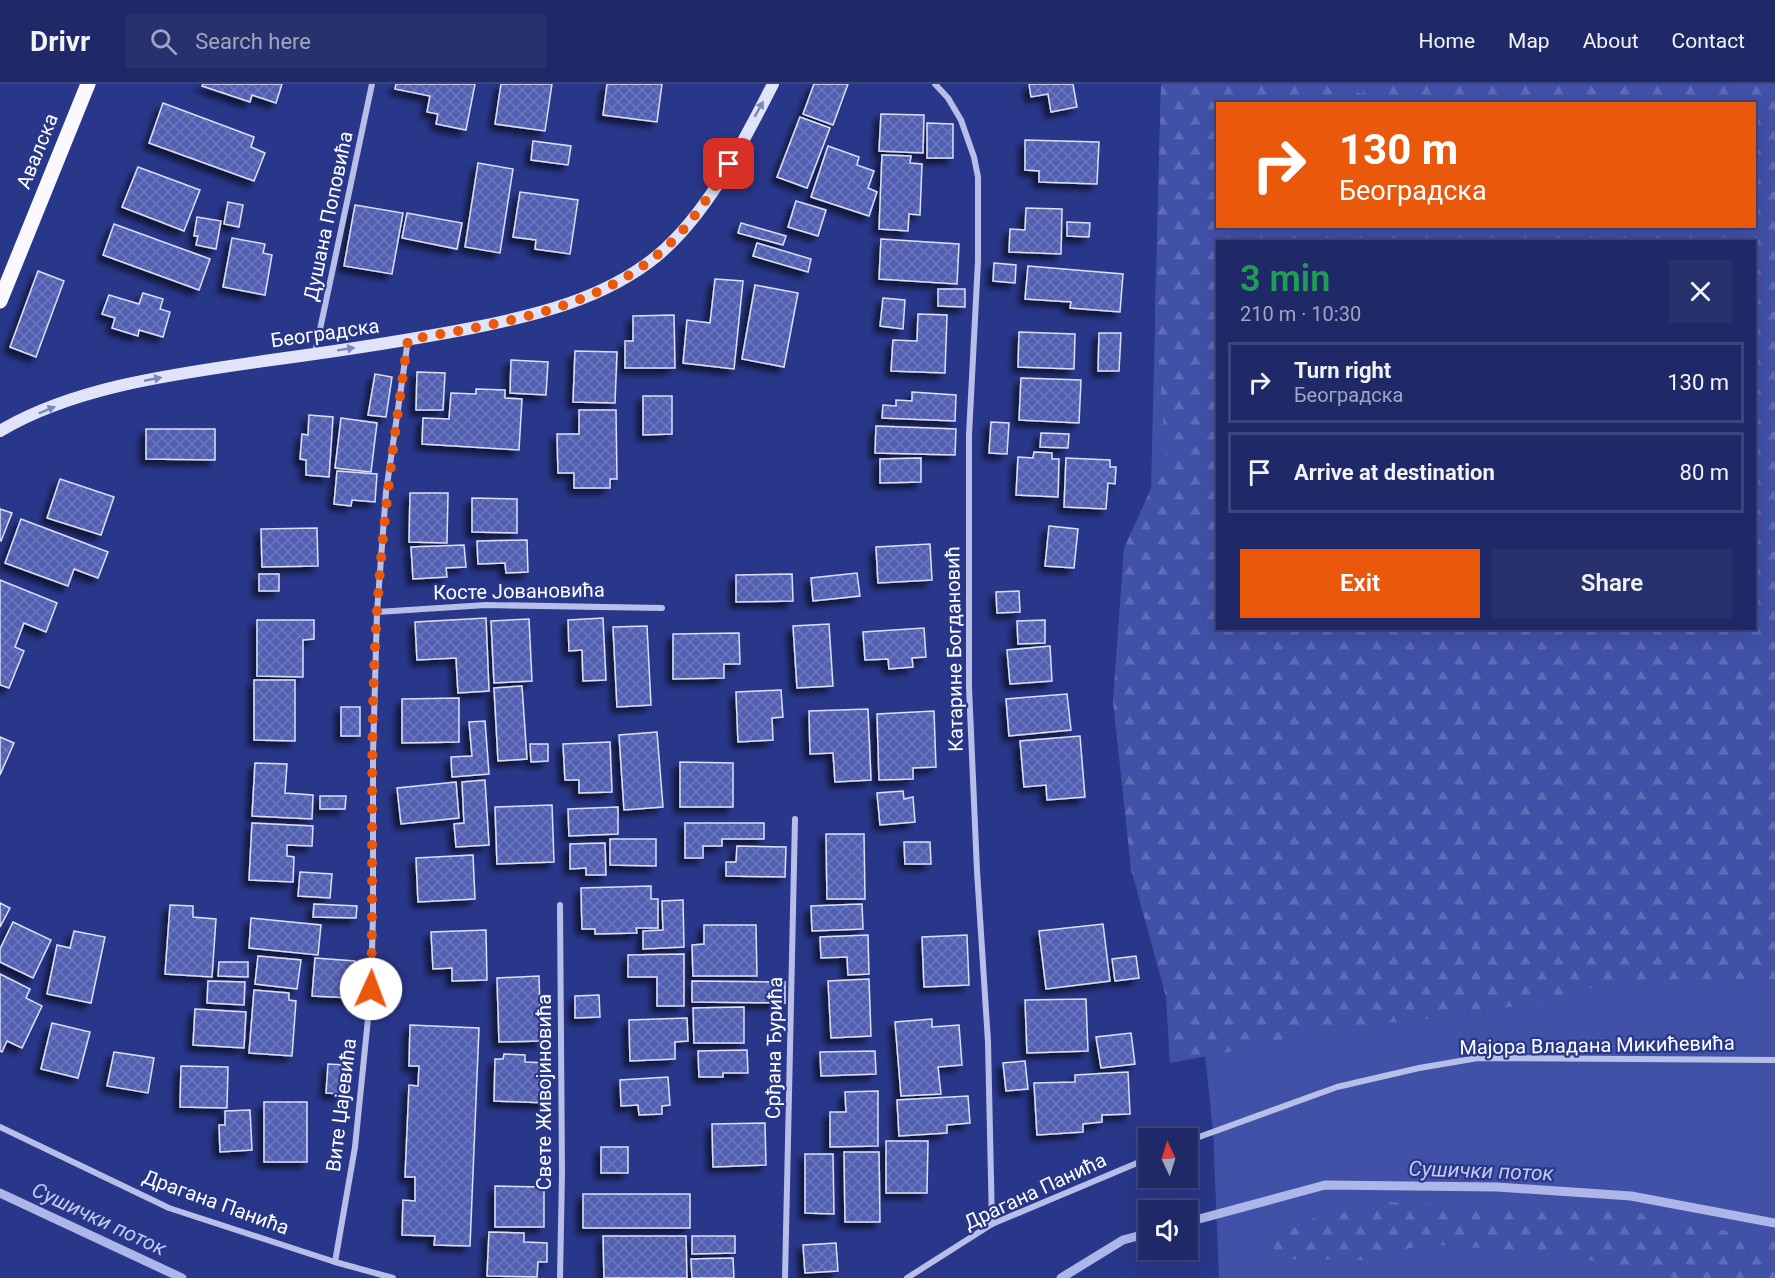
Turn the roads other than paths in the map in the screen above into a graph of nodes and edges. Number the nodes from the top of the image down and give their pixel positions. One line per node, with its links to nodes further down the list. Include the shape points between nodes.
1 (88, 84): 5 (main road, Авалска)
2 (372, 84): 7 (street, Душана Поповића)
3 (773, 84): 6 (street, Београдска, one-way to 3, via 545,311 631,275 684,230 729,164)
4 (935, 84): 17 (street, Катарине Богдановић, via 961,120 979,186 969,435 969,687 988,1042)
5 (0, 301)
6 (408, 340): 7 (street, Београдска, one-way to 6); 10 (street, Вите Џајевића, via 386,492)
7 (315, 354): 8 (street, Београдска, one-way to 7, via 66,402 115,387)
8 (0, 431)
9 (662, 608): 10 (street, Косте Јовановића, via 486,605)
10 (377, 612): 18 (street, Вите Џајевића, via 371,989 355,1147)
11 (795, 819): 21 (street, Срђана Ђурића)
12 (560, 905): 20 (street, Свете Живојиновића)
13 (1775, 1060): 15 (street, Мајора Владана Микићевића, via 1478,1058 1336,1087)
14 (0, 1126): 18 (street, Драгана Панића, via 169,1208)
15 (1198, 1137)
16 (1138, 1163): 17 (street, Драгана Панића)
17 (992, 1224): 22 (street, Драгана Панића)
18 (335, 1262): 19 (street, Драгана Панића)
19 (393, 1278)
20 (560, 1278)
21 (785, 1278)
22 (907, 1278)

